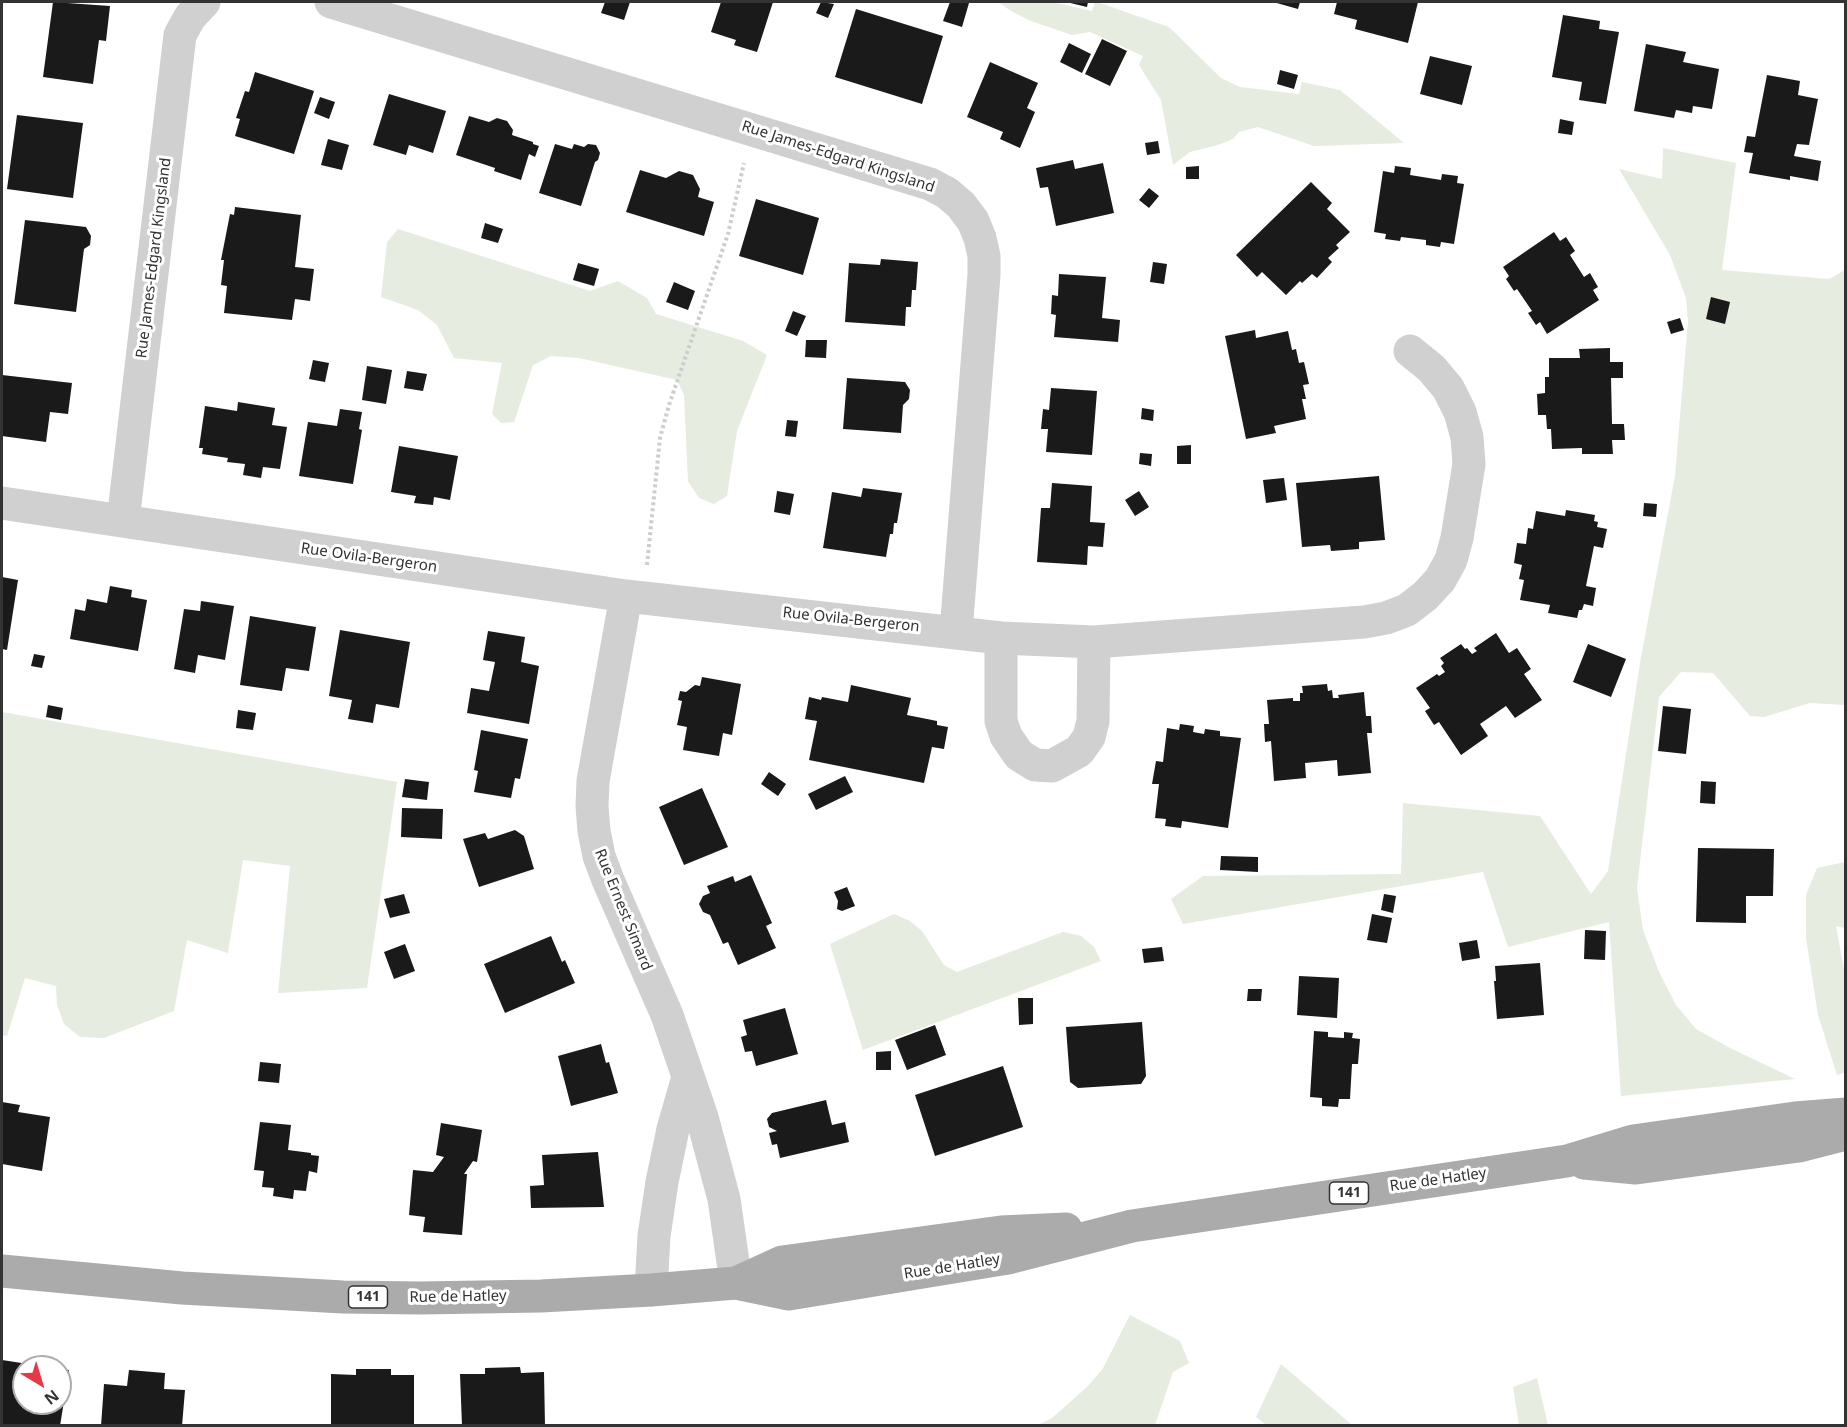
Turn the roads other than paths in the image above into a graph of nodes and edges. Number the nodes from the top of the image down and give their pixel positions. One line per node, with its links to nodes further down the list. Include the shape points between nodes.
1 (204, 2): 5 (street, Rue James-Edgard Kingsland, via 180,35)
2 (331, 2): 7 (street, Rue James-Edgard Kingsland, via 930,184 961,206 980,238 984,275)
3 (1410, 351): 9 (street, Rue Ovila-Bergeron, via 1448,388 1467,437 1468,464 1457,538 1440,580 1425,596 1407,610 1364,622)
4 (2, 503): 5 (street, Rue Ovila-Bergeron)
5 (123, 521): 6 (street, Rue Ovila-Bergeron)
6 (635, 597): 7 (street, Rue Ovila-Bergeron); 10 (street, Rue Ernest Simard, via 593,781 594,831 608,880 668,1015)
7 (956, 632): 8 (street, Rue Ovila-Bergeron)
8 (1001, 638): 9 (street, Rue Ovila-Bergeron); 9 (street, via 1001,721 1006,736 1019,755 1035,765 1052,766 1079,751 1089,737 1094,722)
9 (1094, 642)
10 (688, 1077): 15 (street, Rue Ernest Simard, via 724,1199); 16 (street, via 662,1182)
11 (1845, 1114): 13 (main road, Rue de Hatley / 141, via 1633,1141)
12 (1845, 1134): 13 (main road, Rue de Hatley / 141, via 1799,1146 1636,1168)
13 (1567, 1161): 15 (main road, Rue de Hatley / 141, via 1131,1226 1008,1258 789,1294)
14 (2, 1271): 16 (main road, Rue de Hatley / 141, via 182,1288 343,1297 497,1297)
15 (736, 1283): 16 (main road, Rue de Hatley / 141)
16 (651, 1290)

